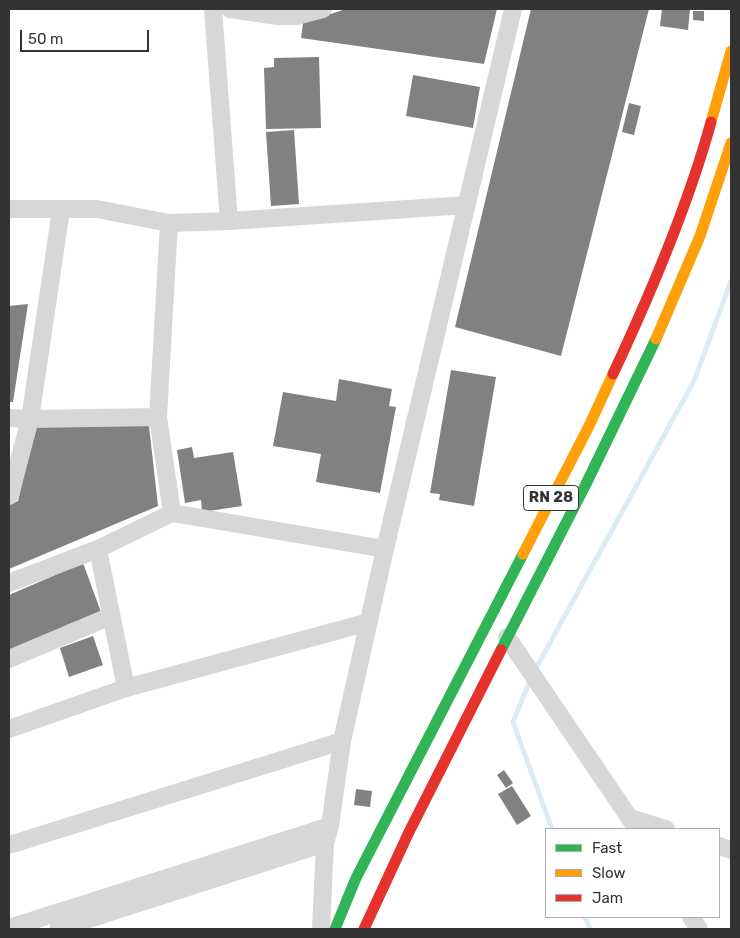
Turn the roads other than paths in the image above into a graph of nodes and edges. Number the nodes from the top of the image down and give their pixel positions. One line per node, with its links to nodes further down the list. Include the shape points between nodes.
1 (213, 9): 10 (street)
2 (230, 9): 3 (street, via 278,16 296,16)
3 (324, 9)
4 (514, 9): 7 (street)
5 (731, 51): 35 (highway, RN 28, via 706,141 639,318 588,426 356,878)
6 (731, 143): 22 (highway, RN 28, via 717,191 666,316 599,459)
7 (467, 205): 10 (street); 18 (street)
8 (9, 209): 9 (street)
9 (61, 210): 11 (street, via 97,209); 14 (street)
10 (229, 220): 11 (street)
11 (170, 223): 12 (street)
12 (158, 417): 14 (street); 16 (street)
13 (9, 418): 14 (street)
14 (30, 420): 15 (street)
15 (9, 496)
16 (172, 513): 17 (street); 18 (street)
17 (98, 548): 19 (street); 20 (street)
18 (385, 549): 21 (street)
19 (9, 583)
20 (111, 616): 23 (street); 24 (street)
21 (369, 622): 24 (street); 26 (street)
22 (507, 637): 27 (street); 36 (highway, RN 28, via 385,880)
23 (9, 659)
24 (126, 688): 25 (street)
25 (9, 730)
26 (342, 741): 29 (street); 30 (street)
27 (633, 824): 28 (street)
28 (659, 828)
29 (328, 835): 32 (street); 33 (street); 34 (street)
30 (9, 845)
31 (692, 918): 37 (street)
32 (9, 928)
33 (58, 929)
34 (320, 929)
35 (335, 929)
36 (364, 929)
37 (699, 929)

